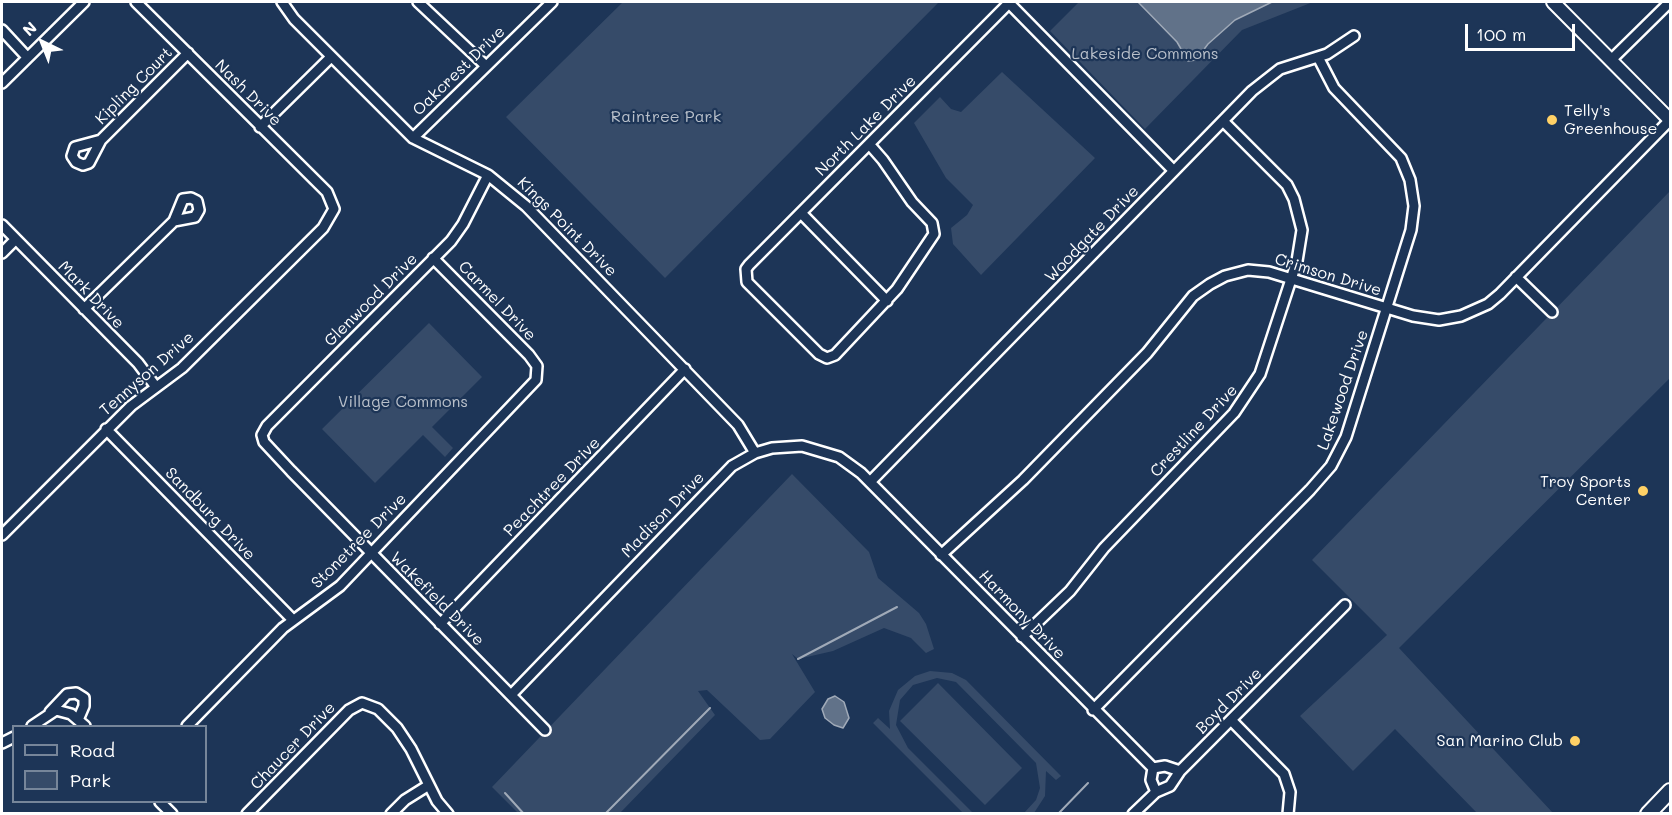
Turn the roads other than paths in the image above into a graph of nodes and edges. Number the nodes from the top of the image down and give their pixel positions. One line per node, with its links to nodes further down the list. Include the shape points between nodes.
1 (84, 2): 12 (street)
2 (136, 2): 11 (street, Nash Drive)
3 (282, 2): 13 (street, Kings Point Drive)
4 (418, 2): 16 (street)
5 (552, 2): 16 (street, Oakcrest Drive)
6 (1009, 2): 23 (street, North Lake Drive); 24 (street)
7 (1553, 2): 15 (main road)
8 (1670, 2): 15 (street)
9 (2, 30): 12 (street)
10 (1354, 36): 14 (street, Woodgate Drive)
11 (188, 53): 20 (street, Nash Drive); 22 (street, Kipling Court)
12 (27, 57): 17 (street)
13 (331, 57): 20 (street); 21 (street, Kings Point Drive)
14 (1318, 57): 19 (street, Woodgate Drive, via 1274,73); 36 (street, Lakewood Drive, via 1334,88 1392,147 1410,180 1414,217)
15 (1611, 60): 18 (main road)
16 (486, 66): 21 (street, Oakcrest Drive)
17 (2, 83)
18 (1670, 120): 34 (street, Crimson Drive)
19 (1223, 121): 24 (street, Woodgate Drive); 33 (street, Crestline Drive, via 1275,171 1294,199 1302,230)
20 (260, 127): 26 (street, Nash Drive, via 327,192)
21 (413, 138): 25 (street, Kings Point Drive)
22 (101, 140)
23 (869, 144): 27 (street, North Lake Drive); 35 (street, via 932,224 934,234)
24 (1174, 171): 45 (street, Woodgate Drive)
25 (488, 175): 32 (street, Glenwood Drive, via 463,224); 40 (street, Kings Point Drive, via 526,206)
26 (334, 209): 41 (street, Tennyson Drive, via 323,228 182,368)
27 (801, 213): 35 (street); 35 (street, North Lake Drive, via 749,265 744,274 747,282 827,358 835,355)
28 (174, 220): 37 (street)
29 (2, 225): 30 (street, Mark Drive)
30 (15, 240): 31 (street); 37 (street, Mark Drive)
31 (2, 253)
32 (433, 258): 39 (street, Carmel Drive); 43 (street, Glenwood Drive)
33 (1292, 278): 36 (street, Crimson Drive); 48 (street, Crimson Drive, via 1248,270 1225,276 1193,296 1147,353 1031,471); 52 (street, Crestline Drive, via 1260,375 1241,406 1104,548 1070,591)
34 (1516, 278): 36 (street, Crimson Drive, via 1488,304 1461,316 1426,319); 38 (street)
35 (887, 301)
36 (1386, 308): 54 (street, Lakewood Drive, via 1346,437 1331,466)
37 (84, 309): 41 (street, Mark Drive)
38 (1552, 312)
39 (537, 366): 47 (street, Stonetree Drive, via 538,374 531,387)
40 (685, 369): 44 (street, Kings Point Drive, via 741,428); 51 (street, Peachtree Drive)
41 (156, 387): 42 (street, Tennyson Drive)
42 (106, 429): 46 (street, Tennyson Drive); 50 (street, Sandburg Drive)
43 (262, 435): 47 (street, Wakefield Drive, via 269,448)
44 (755, 453): 45 (street, Madison Drive, via 789,446 824,451 849,463); 53 (street, Madison Drive, via 720,477)
45 (870, 482): 48 (street, Harmony Drive)
46 (2, 535)
47 (371, 553): 50 (street, Stonetree Drive, via 334,591); 51 (street, Wakefield Drive)
48 (941, 555): 52 (street, Harmony Drive)
49 (1345, 605): 56 (street, Boyd Drive)
50 (293, 620): 59 (street, Stonetree Drive)
51 (441, 624): 53 (street, Wakefield Drive)
52 (1022, 637): 54 (street, Harmony Drive)
53 (511, 695): 60 (street, Wakefield Drive)
54 (1093, 710): 61 (street, Harmony Drive)
55 (50, 712): 57 (street, via 64,711); 57 (street, via 67,694 76,693 84,698); 58 (street)
56 (1231, 720): 62 (street, Boyd Drive); 70 (street, via 1284,774 1290,792)
57 (81, 723)
58 (33, 725)
59 (187, 725)
60 (545, 730)
61 (1153, 768): 62 (street, via 1165,766); 65 (street, via 1151,780)
62 (1180, 771): 65 (street, Boyd Drive, via 1170,786)
63 (429, 786): 66 (street, Chaucer Drive, via 397,728 378,709 362,703 349,710); 67 (street); 68 (street)
64 (1671, 791): 71 (main road)
65 (1156, 792): 69 (street, Boyd Drive)
66 (247, 813)
67 (391, 813)
68 (448, 813)
69 (1133, 813)
70 (1288, 813)
71 (1648, 813)

